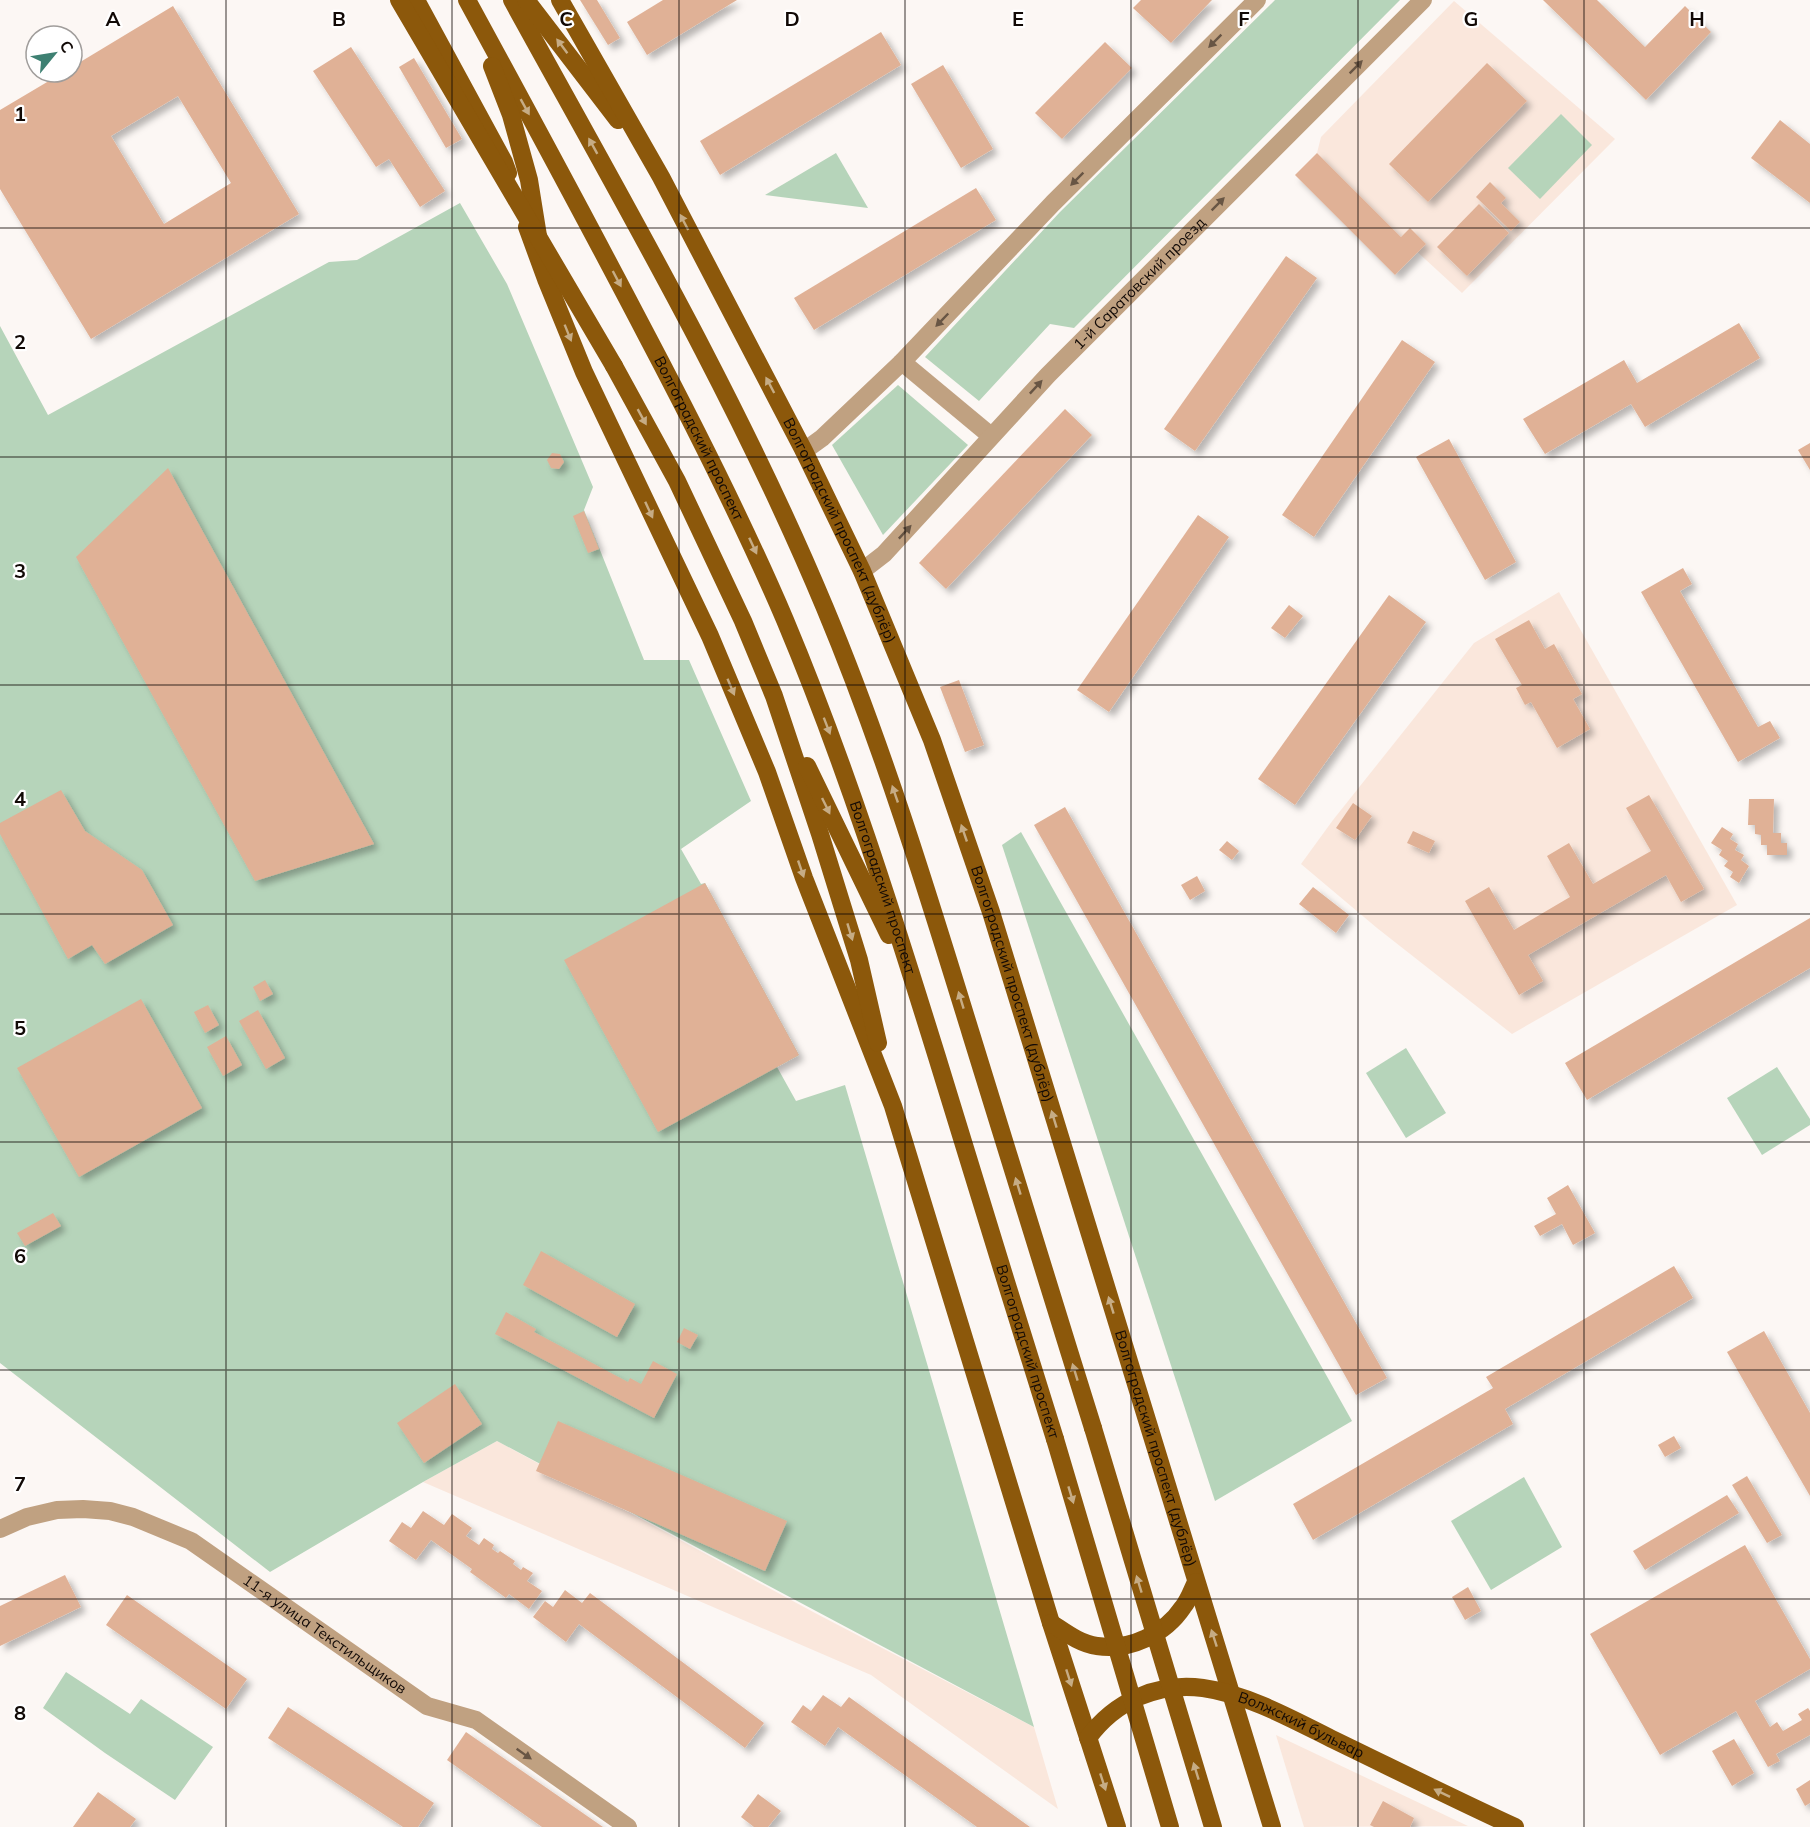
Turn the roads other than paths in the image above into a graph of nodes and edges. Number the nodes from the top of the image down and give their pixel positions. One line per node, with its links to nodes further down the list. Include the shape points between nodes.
1 (399, 0): 15 (main road, one-way to 15, bridge, via 614,366 677,481)
2 (416, 0): 10 (main road, via 504,162)
3 (466, 0): 10 (main road, via 511,115 529,180); 16 (main road, Волгоградский проспект, one-way to 16, via 586,218 760,562 849,785)
4 (512, 0): 26 (main road, one-way to 4, bridge, via 906,825 867,715 758,457)
5 (526, 0): 9 (main road, Волгоградский проспект (дублёр), one-way to 5)
6 (560, 0): 9 (main road, Волгоградский проспект (дублёр))
7 (1257, 0): 11 (street, one-way to 11, via 1058,198)
8 (1423, 0): 12 (street, 1-й Саратовский проезд, one-way to 8, via 1064,358)
9 (661, 177): 13 (main road, Волгоградский проспект (дублёр), one-way to 9)
10 (546, 279): 17 (main road, one-way to 17, via 584,372 710,636 767,772)
11 (902, 363): 12 (street); 13 (street)
12 (991, 436): 14 (street, 1-й Саратовский проезд, one-way to 12, via 884,554)
13 (804, 451): 14 (main road, Волгоградский проспект (дублёр))
14 (862, 571): 19 (main road, Волгоградский проспект (дублёр), one-way to 14, via 991,912 932,740)
15 (774, 696): 16 (main road, one-way to 16); 17 (main road, one-way to 17, via 859,960)
16 (916, 992): 25 (main road, Волгоградский проспект, one-way to 25, bridge)
17 (893, 1106): 20 (main road)
18 (0, 1529): 23 (street, 11-я улица Текстильщиков, one-way to 23, via 27,1517 83,1509 110,1511 154,1524 191,1541 427,1706 476,1720)
19 (1196, 1582): 20 (main road, via 1184,1607 1166,1626 1132,1644 1096,1646); 21 (main road, Волгоградский проспект (дублёр), one-way to 19)
20 (1051, 1623): 22 (main road, one-way to 22)
21 (1233, 1694): 22 (main road, Волжский бульвар, via 1202,1688 1161,1689 1121,1705); 27 (main road, Волгоградский проспект (дублёр)); 28 (main road, Волжский бульвар, one-way to 21)
22 (1088, 1738): 24 (main road, one-way to 24)
23 (628, 1827)
24 (1117, 1827)
25 (1170, 1827)
26 (1213, 1827)
27 (1272, 1827)
28 (1515, 1827)

